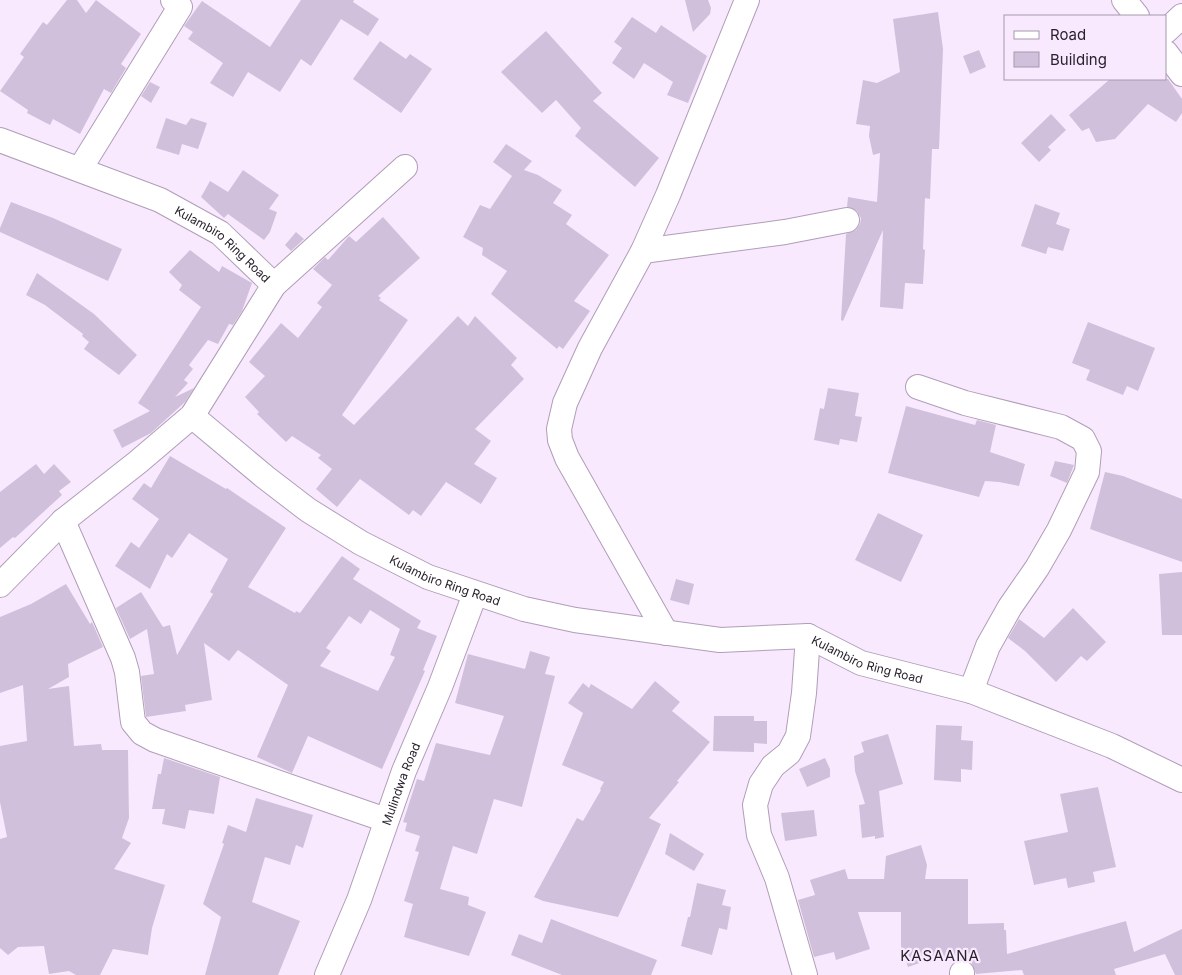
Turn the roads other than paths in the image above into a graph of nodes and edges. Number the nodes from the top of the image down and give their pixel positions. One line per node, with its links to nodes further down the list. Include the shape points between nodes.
1 (173, 0): 11 (street, via 180,7)
2 (747, 0): 13 (street)
3 (1124, 0): 4 (street)
4 (1136, 15)
5 (1182, 16): 6 (street)
6 (1167, 30)
7 (1167, 54): 8 (street)
8 (1182, 74)
9 (0, 140): 11 (street, Kulambiro Ring Road)
10 (405, 167): 14 (street)
11 (80, 169): 14 (street, Kulambiro Ring Road, via 160,200 220,233)
12 (847, 220): 13 (street)
13 (642, 251): 20 (street, via 590,348 565,403 560,440 571,466)
14 (274, 285): 16 (street, Kulambiro Ring Road)
15 (918, 387): 22 (street, via 965,403 1061,426 1083,439 1089,451 1088,472 1059,530 988,646)
16 (192, 416): 17 (street); 19 (street, Kulambiro Ring Road, via 308,510 428,577)
17 (63, 521): 18 (street); 24 (street, via 123,658 133,722 142,732 155,740)
18 (0, 585)
19 (475, 594): 20 (street, Kulambiro Ring Road, via 575,620); 24 (street, Mulindwa Road)
20 (666, 633): 21 (street, Kulambiro Ring Road, via 720,640)
21 (808, 636): 22 (street, Kulambiro Ring Road, via 861,663); 26 (street, via 798,736 789,753 773,766 761,784 754,805 760,835 777,878)
22 (971, 690): 23 (street, Kulambiro Ring Road, via 1112,746)
23 (1182, 780)
24 (386, 820): 25 (street, Mulindwa Road, via 359,900)
25 (327, 975)
26 (805, 975)

